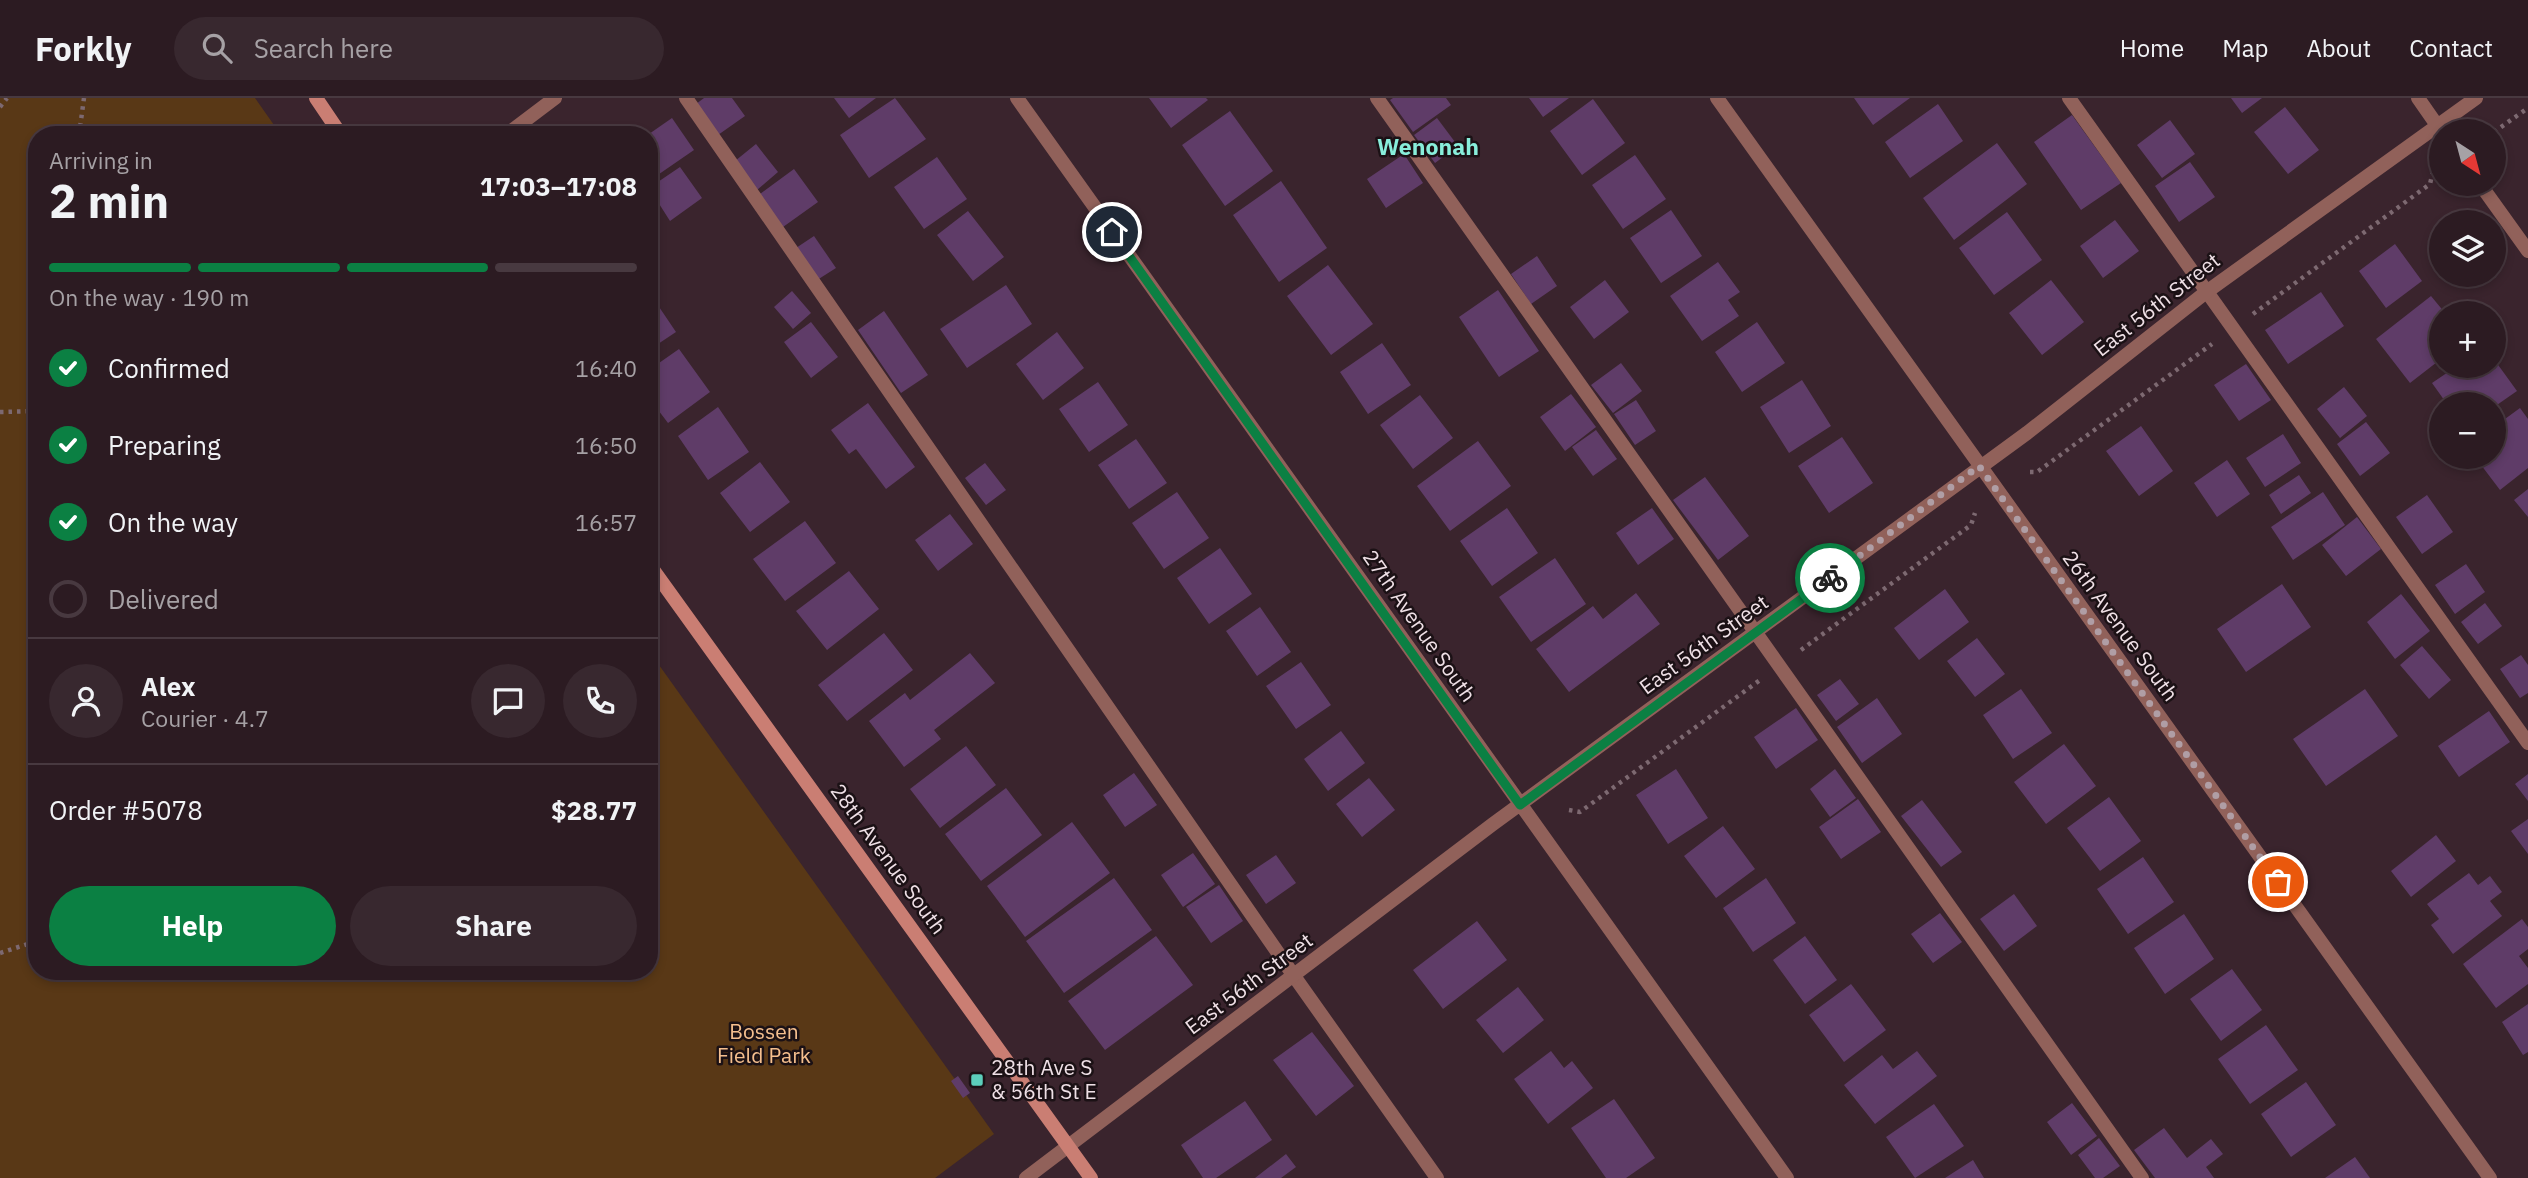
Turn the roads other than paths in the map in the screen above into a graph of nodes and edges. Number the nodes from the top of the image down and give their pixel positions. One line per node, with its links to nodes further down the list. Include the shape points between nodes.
1 (316, 98): 12 (street)
2 (555, 98): 13 (street)
3 (686, 98): 23 (street)
4 (1017, 98): 22 (street, 27th Avenue South)
5 (1377, 98): 20 (street)
6 (1717, 98): 18 (street, 26th Avenue South)
7 (2069, 98): 17 (street)
8 (2418, 98): 10 (street)
9 (2476, 98): 11 (street, East 56th Street)
10 (2433, 119)
11 (2452, 119)
12 (335, 126)
13 (518, 126)
14 (2429, 137): 17 (street, East 56th Street)
15 (2489, 196): 16 (street)
16 (2528, 251)
17 (2205, 293): 18 (street, East 56th Street); 21 (street)
18 (1979, 466): 20 (street, East 56th Street); 30 (street, 26th Avenue South)
19 (658, 576): 24 (street, 28th Avenue South)
20 (1756, 633): 22 (street, East 56th Street); 29 (street)
21 (2528, 743)
22 (1520, 805): 23 (street, East 56th Street); 28 (street, 27th Avenue South)
23 (1294, 976): 24 (street, East 56th Street); 27 (street)
24 (1069, 1147): 25 (street, East 56th Street); 26 (street, 28th Avenue South)
25 (1026, 1178)
26 (1091, 1178)
27 (1437, 1178)
28 (1787, 1178)
29 (2142, 1178)
30 (2490, 1178)

